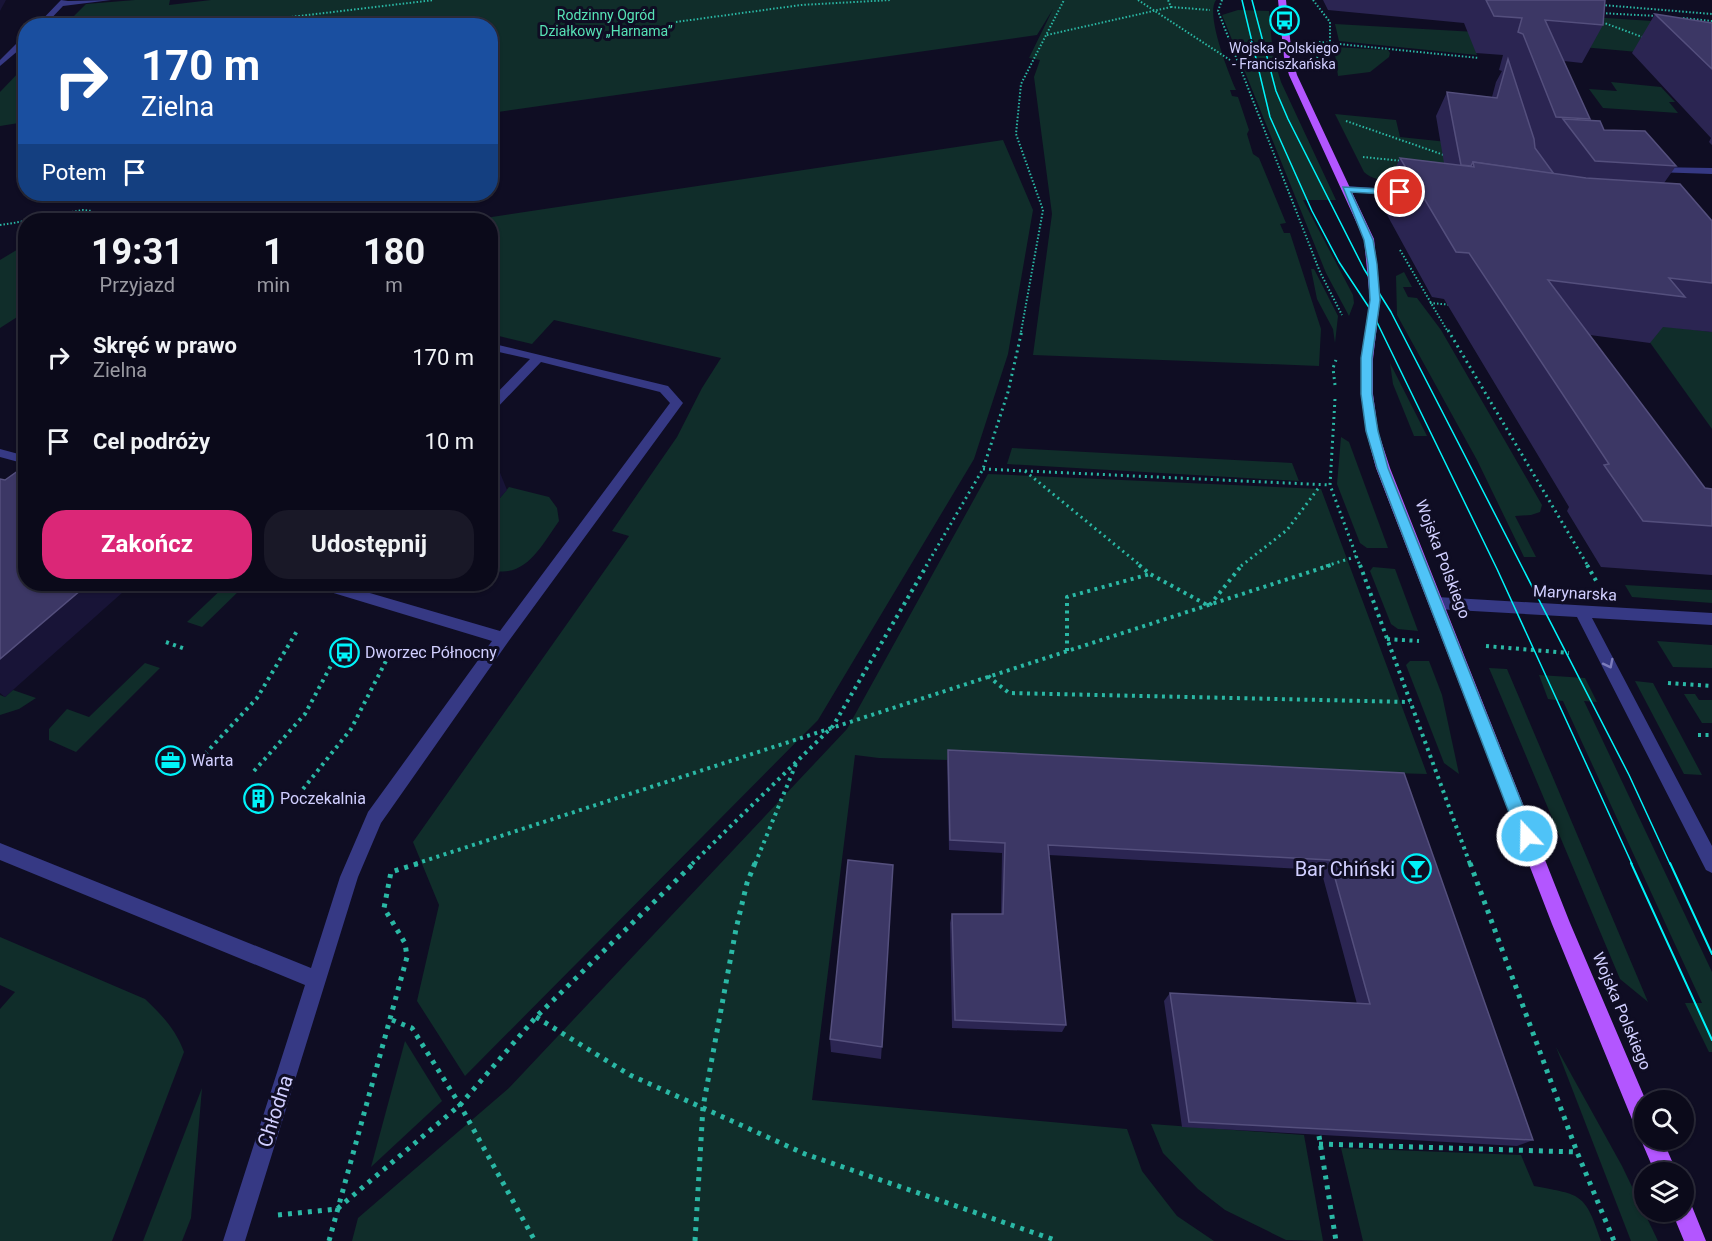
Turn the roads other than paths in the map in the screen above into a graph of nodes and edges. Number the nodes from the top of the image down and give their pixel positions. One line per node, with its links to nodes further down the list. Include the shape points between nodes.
1 (107, 0): 3 (street)
2 (1282, 0): 9 (main road, Wojska Polskiego, via 1293,75)
3 (63, 2): 4 (street)
4 (47, 18)
5 (18, 47): 6 (street)
6 (0, 64)
7 (1644, 168): 8 (street)
8 (1712, 171)
9 (1346, 189): 10 (street); 17 (main road, Wojska Polskiego, via 1368,240 1372,264 1375,300 1366,358 1372,431)
10 (1416, 195)
11 (498, 348): 12 (street)
12 (538, 358): 13 (street); 20 (street, Chłodna, via 664,389 677,403)
13 (498, 400)
14 (0, 453): 15 (street)
15 (18, 458)
16 (346, 591): 20 (street)
17 (1437, 603): 18 (street, Marynarska); 24 (main road, Wojska Polskiego, via 1561,924)
18 (1582, 612): 19 (street, Marynarska); 22 (street, one-way to 22)
19 (1712, 619)
20 (503, 638): 23 (street, Chłodna, via 374,818 349,877)
21 (0, 851): 23 (street)
22 (1712, 864)
23 (317, 980): 26 (street, Chłodna)
24 (1634, 1097)
25 (1687, 1222): 27 (main road)
26 (234, 1241)
27 (1695, 1241)

